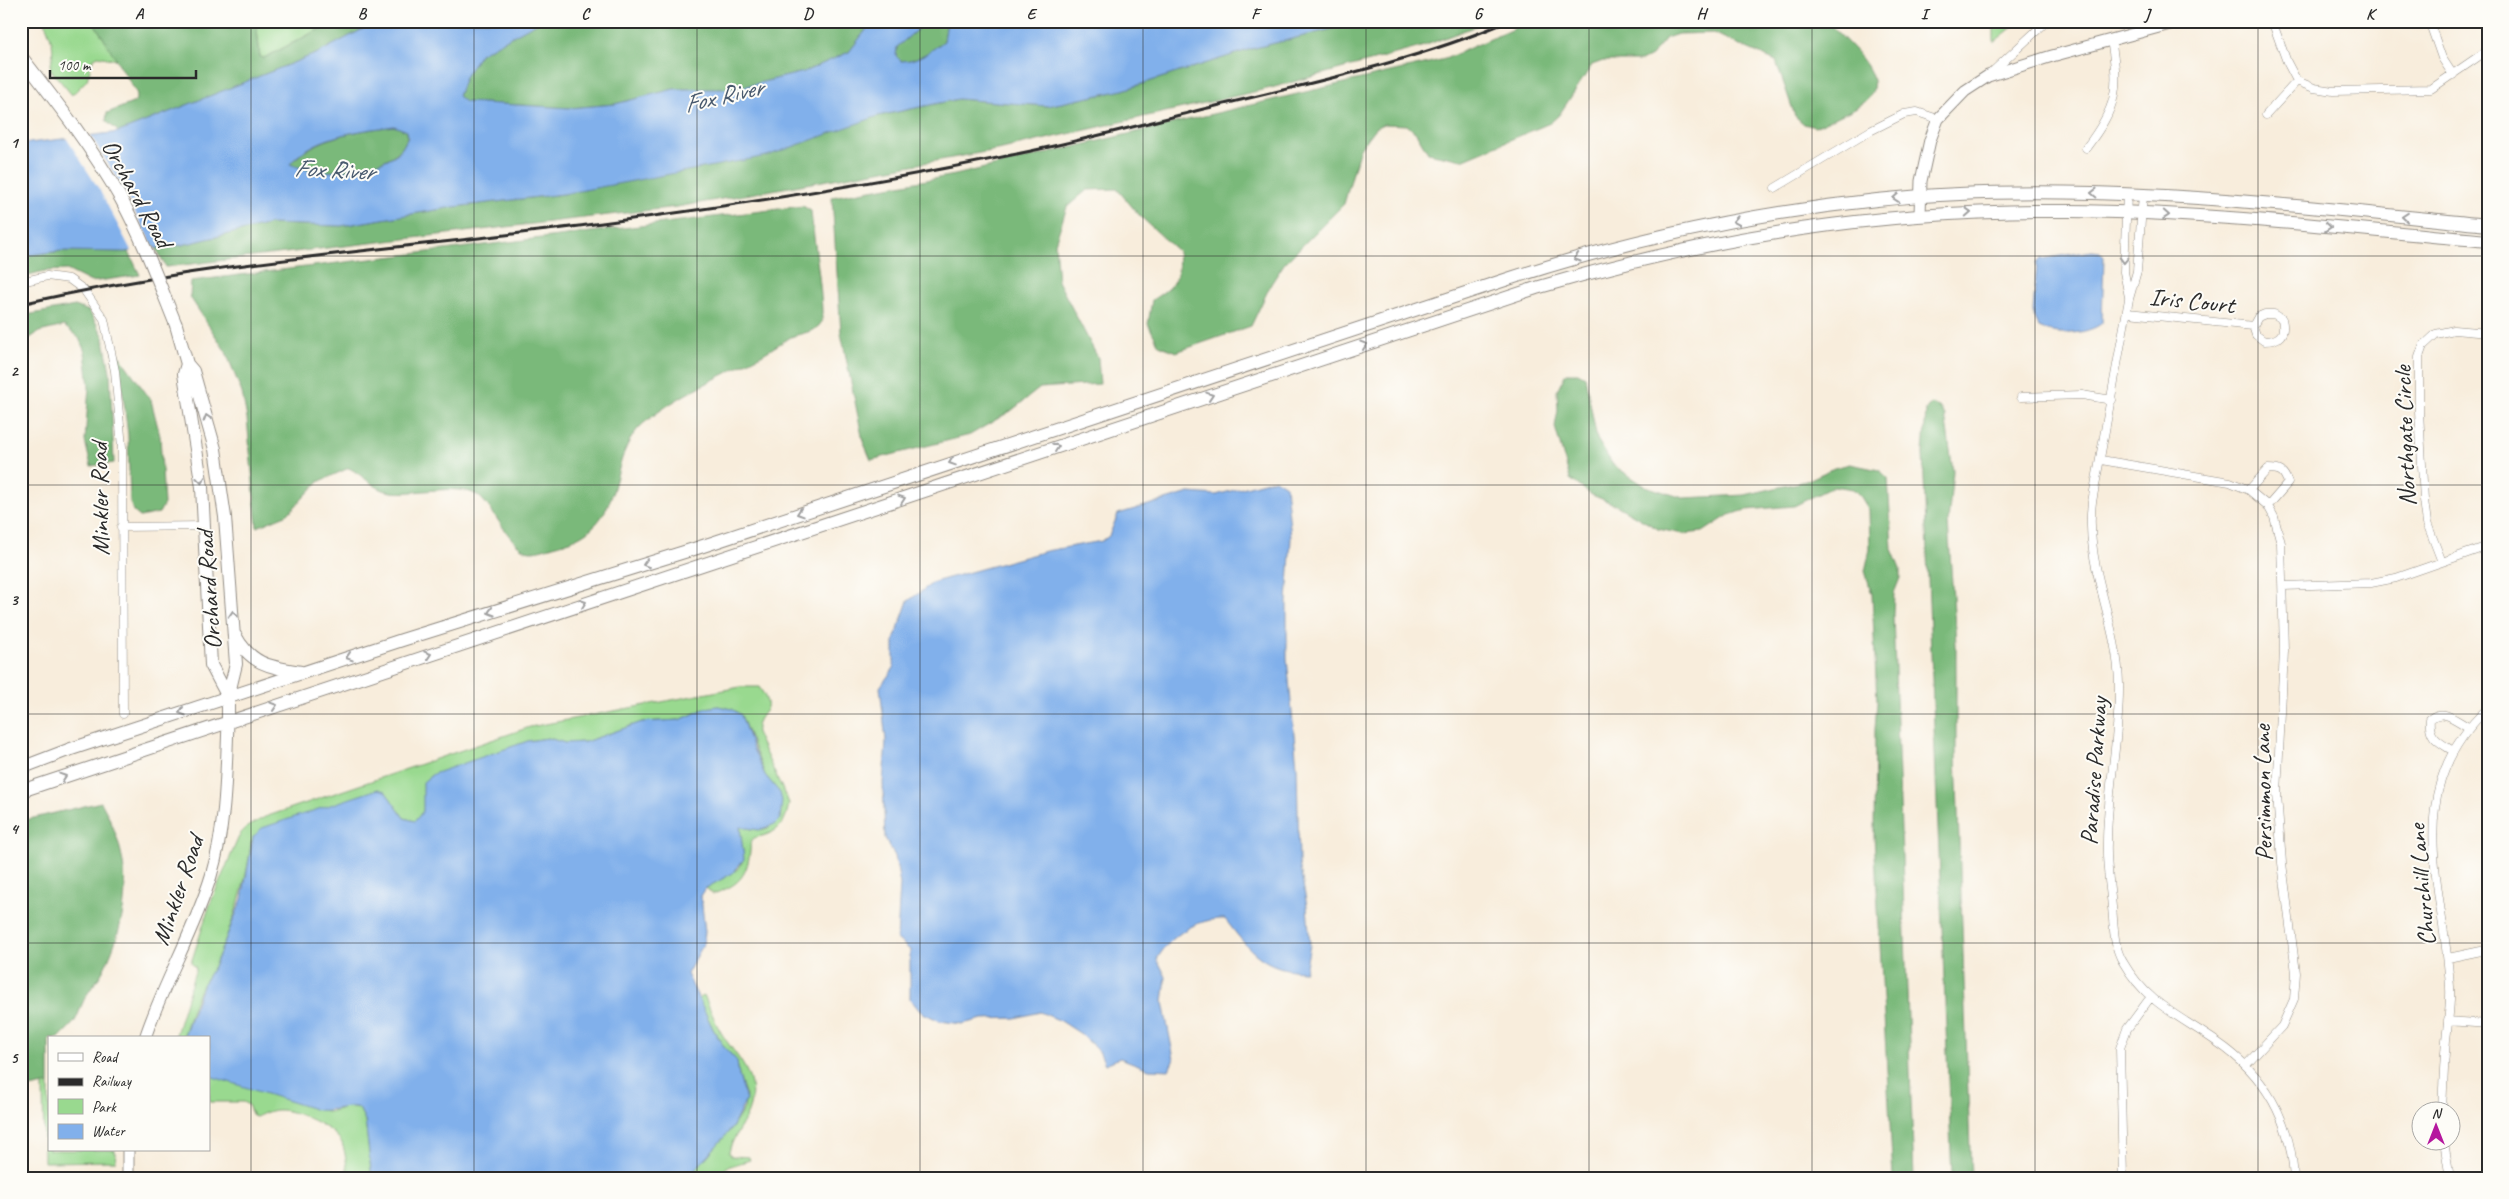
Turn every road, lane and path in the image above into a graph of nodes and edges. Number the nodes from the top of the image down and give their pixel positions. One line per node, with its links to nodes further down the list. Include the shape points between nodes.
1 (2047, 21): 9 (street)
2 (2181, 21): 5 (street)
3 (2272, 21): 10 (street)
4 (2429, 21): 8 (street, via 2442,58)
5 (2110, 40): 9 (street); 13 (street, via 2116,72 2114,100 2104,124)
6 (2488, 50): 8 (street)
7 (22, 58): 28 (main road, Orchard Road, bridge, via 68,116 122,200 157,277)
8 (2453, 75): 10 (street, via 2431,89 2333,91)
9 (1988, 76): 12 (street, via 1965,91)
10 (2296, 81): 11 (street)
11 (2266, 115)
12 (1938, 119): 14 (street, via 1916,112 1904,114); 17 (street, via 1924,164)
13 (2086, 148)
14 (1775, 188)
15 (2127, 194): 16 (main road); 17 (main road, one-way to 17, via 2002,193); 18 (street, Paradise Parkway)
16 (2143, 195): 19 (street, Paradise Parkway); 21 (main road, one-way to 16)
17 (1920, 197): 20 (street); 40 (main road, one-way to 40, via 1838,204 1707,226 1556,264 696,548)
18 (2126, 212): 19 (main road); 20 (main road, one-way to 18); 24 (street, Paradise Parkway, one-way to 24, via 2124,272)
19 (2142, 213): 22 (main road, one-way to 22); 24 (street, Paradise Parkway, via 2137,271)
20 (1920, 215): 44 (main road, one-way to 20, via 1552,283 1634,260 1760,234)
21 (2488, 225)
22 (2488, 240)
23 (21, 282): 35 (street, Minkler Road, via 56,276 69,279 84,290 104,319 115,371 122,447)
24 (2129, 299): 25 (street, Paradise Parkway)
25 (2128, 313): 26 (street, Iris Court); 30 (street, Paradise Parkway)
26 (2252, 326)
27 (2488, 333): 37 (street, Northgate Circle, via 2454,330 2436,334 2424,346 2419,357 2425,506)
28 (187, 364): 34 (main road, Orchard Road, one-way to 34, via 184,374 198,454); 39 (main road, Orchard Road, one-way to 28, via 219,466 194,371)
29 (2021, 397): 30 (street, via 2082,395)
30 (2112, 400): 31 (street, Paradise Parkway)
31 (2101, 460): 32 (street, Persimmon Lane, via 2230,482); 51 (street, Paradise Parkway, via 2090,531 2095,567 2116,648 2119,684 2106,844 2116,944 2121,960)
32 (2248, 490): 33 (street, Persimmon Lane); 33 (street, via 2268,469 2283,472 2288,483)
33 (2268, 506): 38 (street, Persimmon Lane, via 2281,543)
34 (205, 526): 35 (street); 41 (main road, Orchard Road, via 211,666)
35 (121, 527): 43 (street, Minkler Road)
36 (2488, 546): 37 (street)
37 (2442, 562): 38 (street, via 2371,583)
38 (2283, 586): 55 (street, Persimmon Lane, via 2284,651 2277,794 2296,973 2294,999 2282,1026)
39 (234, 634): 40 (main road, via 255,660 270,667); 41 (main road, Orchard Road, via 236,664)
40 (304, 672): 41 (main road)
41 (228, 697): 44 (main road, Orchard Road); 47 (main road, one-way to 47)
42 (2488, 708): 45 (street, Churchill Lane)
43 (123, 714)
44 (228, 722): 48 (main road, one-way to 44); 54 (street, Minkler Road, via 226,796 213,867 201,906)
45 (2468, 727): 46 (street, Churchill Lane); 46 (street, via 2445,713 2430,719 2429,729 2433,738)
46 (2453, 751): 50 (street, Churchill Lane, via 2439,784 2433,821 2437,896)
47 (21, 768)
48 (21, 790)
49 (2488, 954): 50 (street, Churchill Lane, via 2482,951)
50 (2448, 958): 52 (street, Churchill Lane)
51 (2150, 998): 55 (street, Paradise Parkway); 60 (street, via 2127,1029 2120,1048)
52 (2448, 1021): 53 (street); 56 (street, Churchill Lane)
53 (2488, 1024)
54 (146, 1036)
55 (2247, 1064): 61 (street, Paradise Parkway, via 2271,1097 2283,1125)
56 (2443, 1102)
57 (128, 1152): 59 (street)
58 (2446, 1152): 62 (street)
59 (128, 1178)
60 (2123, 1178)
61 (2294, 1178)
62 (2450, 1178)

